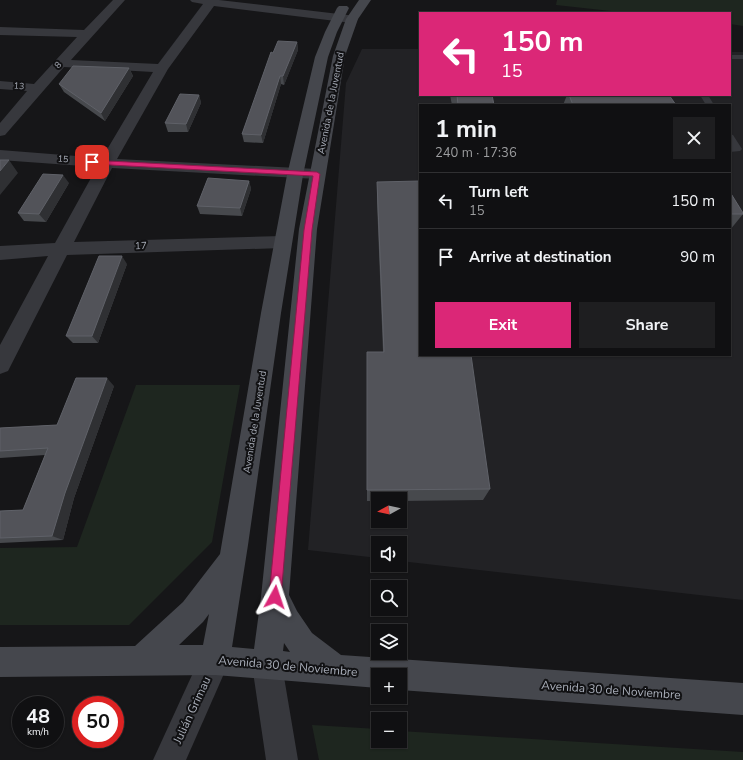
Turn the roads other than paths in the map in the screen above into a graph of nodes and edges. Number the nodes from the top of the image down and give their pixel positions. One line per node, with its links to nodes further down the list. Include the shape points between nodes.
1 (119, 0): 7 (street, 8)
2 (365, 0): 5 (main road, Avenida de la Juventud)
3 (204, 1): 4 (street); 12 (street)
4 (255, 4): 5 (street)
5 (345, 12): 8 (main road, Avenida de la Juventud)
6 (0, 31): 7 (street)
7 (88, 34): 11 (street, 8)
8 (330, 55): 21 (main road, Avenida de la Juventud); 22 (main road, Avenida de la Juventud)
9 (731, 57): 10 (lane)
10 (743, 57)
11 (60, 63): 12 (street); 14 (street, 8)
12 (162, 68): 20 (street)
13 (0, 85): 14 (street, 13)
14 (37, 88): 15 (street, 8)
15 (5, 120): 16 (street, 8)
16 (0, 132)
17 (731, 139): 18 (lane, via 737,149)
18 (731, 149)
19 (0, 155): 20 (street, 15)
20 (108, 163): 21 (street, 15); 24 (street)
21 (295, 172): 22 (street, 15); 23 (main road, Avenida de la Juventud)
22 (317, 174): 28 (main road, Avenida de la Juventud, via 308,230)
23 (282, 242): 24 (street, 17); 27 (main road, Avenida de la Juventud)
24 (63, 248): 25 (street, 17); 26 (street)
25 (0, 253)
26 (0, 365)
27 (233, 560): 29 (main road, Avenida de la Juventud); 30 (main road, via 193,612)
28 (275, 597): 32 (main road, Avenida de la Juventud); 33 (main road, via 302,643)
29 (216, 660): 30 (main road, Avenida 30 de Noviembre); 32 (main road, Avenida 30 de Noviembre); 35 (street, Julián Grimau)
30 (141, 661): 31 (main road, Avenida 30 de Noviembre)
31 (0, 662)
32 (267, 666): 33 (main road, Avenida 30 de Noviembre); 36 (street)
33 (336, 670): 34 (main road, Avenida 30 de Noviembre)
34 (743, 699)
35 (169, 760)
36 (282, 760)

